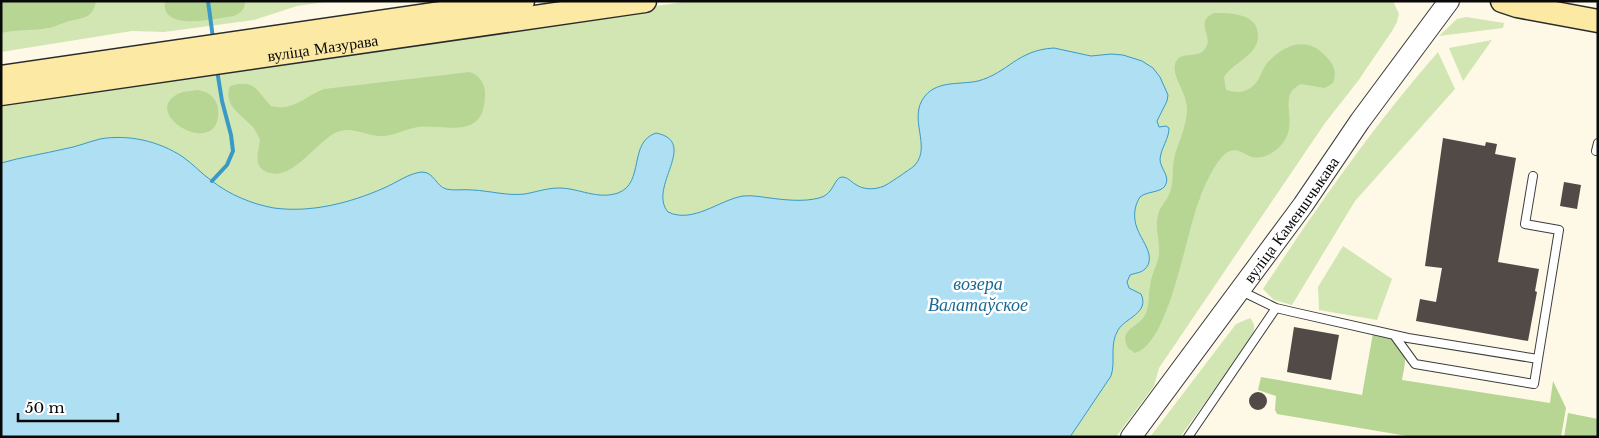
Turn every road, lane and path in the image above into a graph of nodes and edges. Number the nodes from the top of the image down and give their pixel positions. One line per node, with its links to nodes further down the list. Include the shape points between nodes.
1 (523, 1): 6 (main road, вуліца Мазурава)
2 (645, 1): 6 (main road, вуліца Мазурава)
3 (1449, 1): 11 (street, вуліца Каменшчыкава)
4 (1502, 1): 5 (main road)
5 (1598, 21)
6 (258, 48): 7 (main road, вуліца Мазурава)
7 (168, 62): 8 (main road, вуліца Мазурава); 9 (main road, вуліца Мазурава)
8 (1, 77)
9 (1, 94)
10 (1533, 176): 14 (lane, via 1525,224 1559,230)
11 (1239, 290): 12 (lane); 15 (street, вуліца Каменшчыкава)
12 (1276, 308): 13 (lane); 16 (lane)
13 (1394, 335): 14 (lane); 14 (lane, via 1415,364 1534,384)
14 (1538, 359)
15 (1131, 437)
16 (1188, 437)

